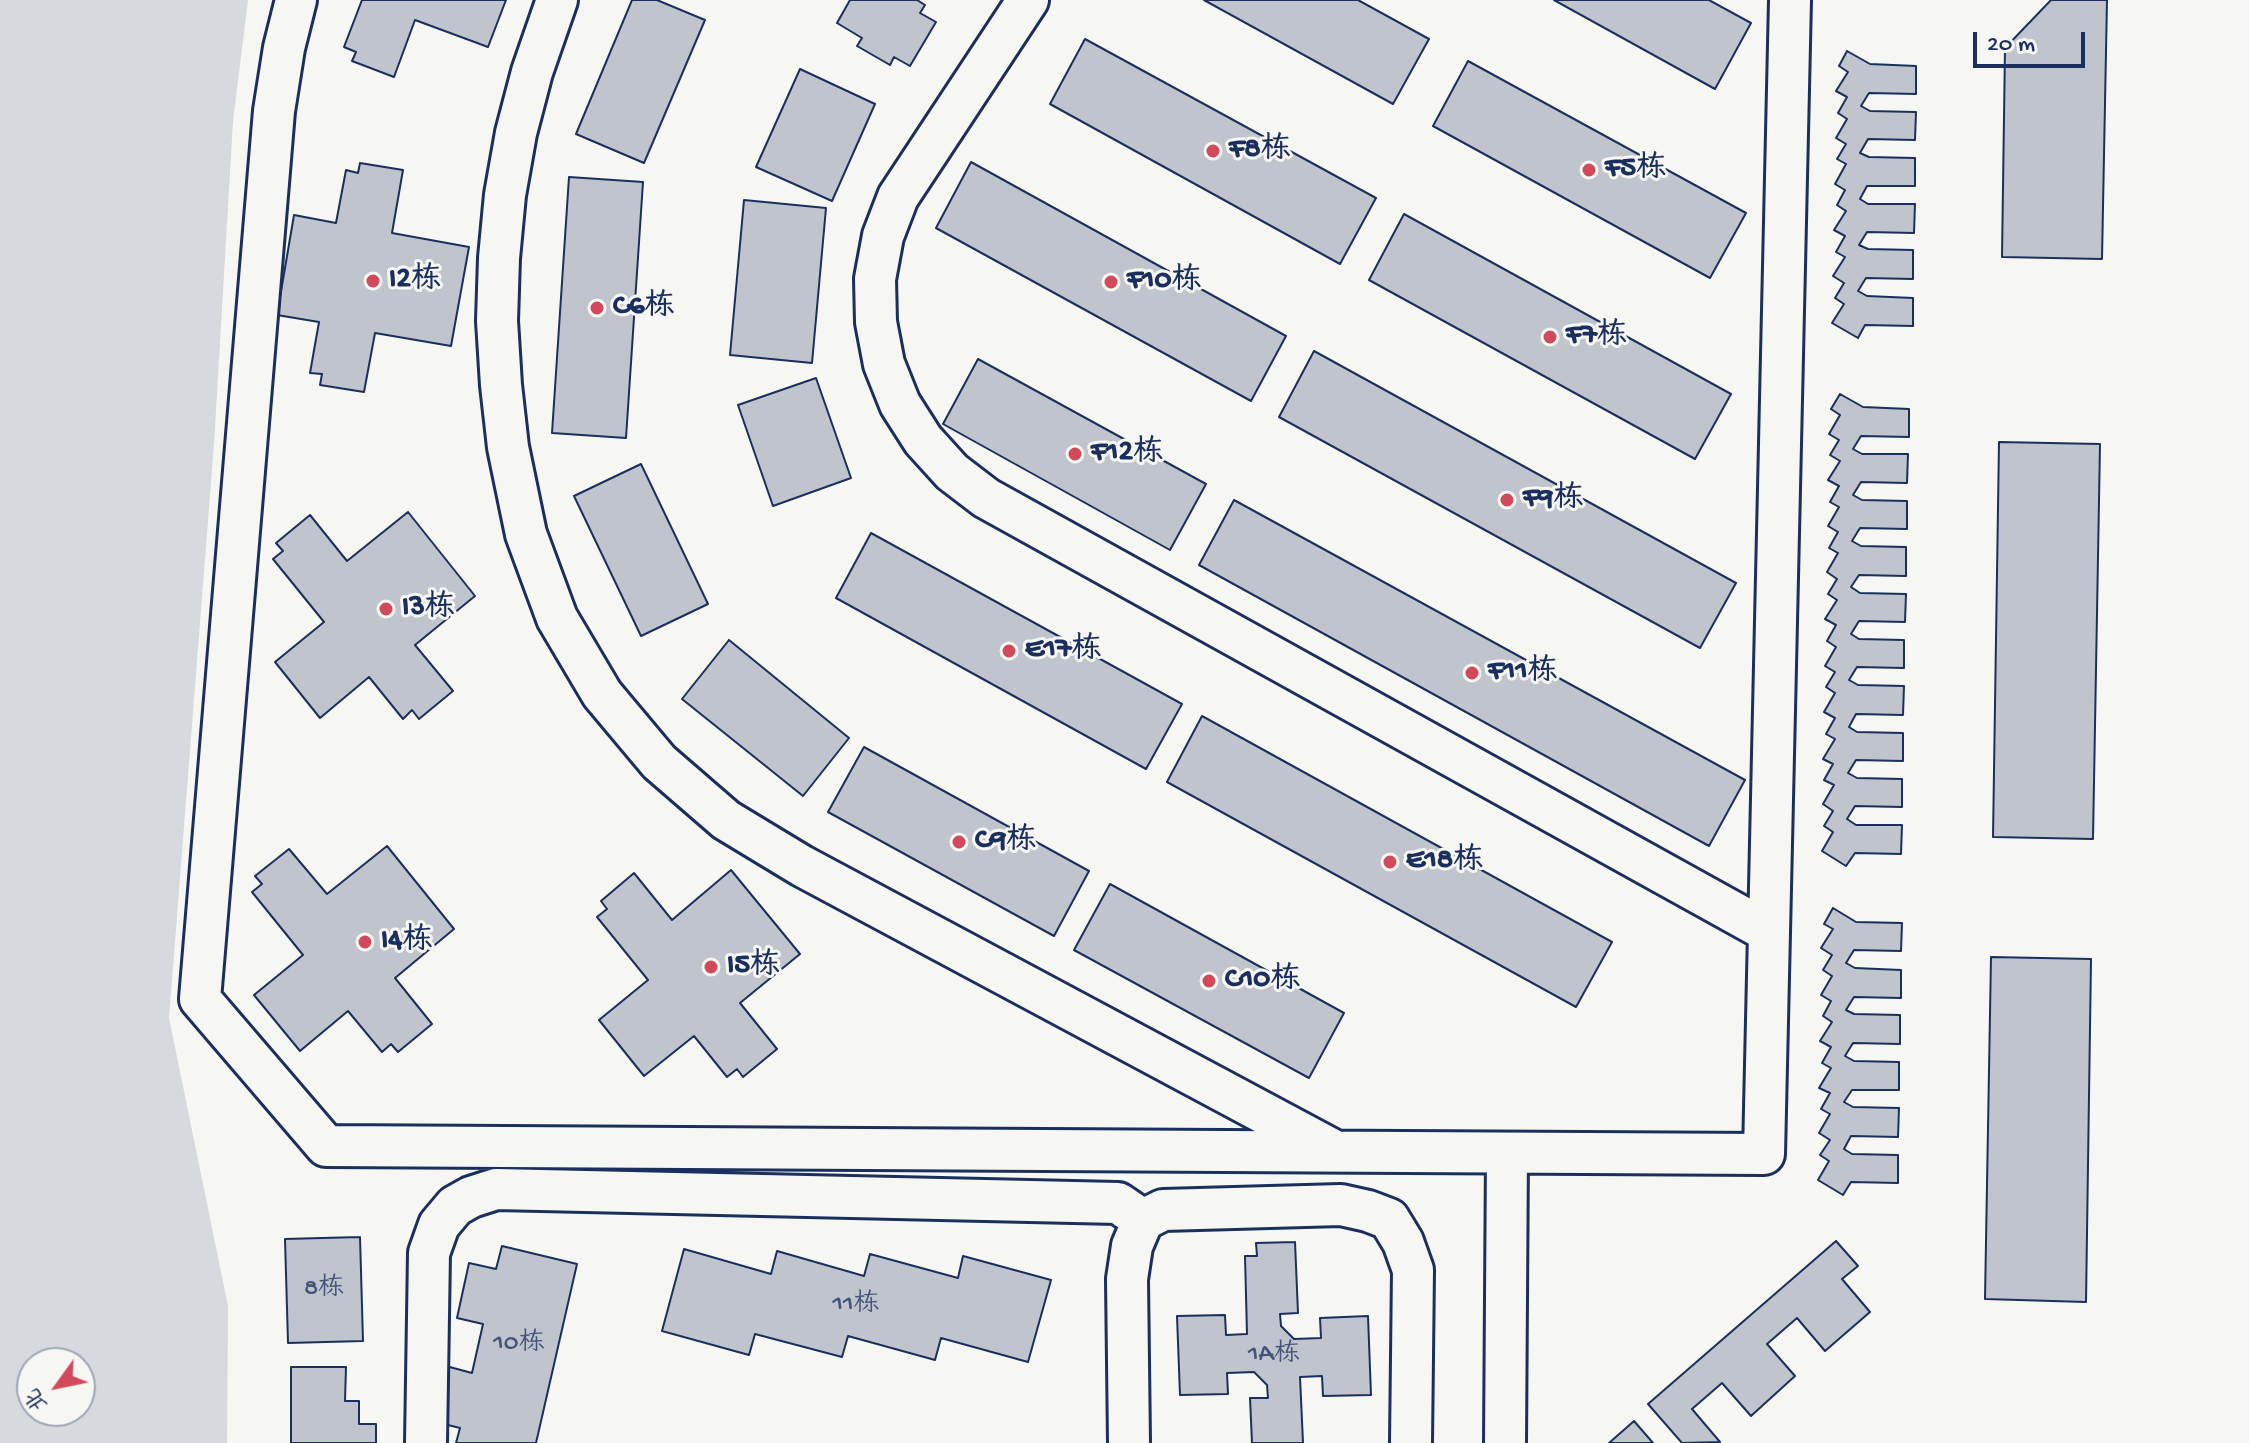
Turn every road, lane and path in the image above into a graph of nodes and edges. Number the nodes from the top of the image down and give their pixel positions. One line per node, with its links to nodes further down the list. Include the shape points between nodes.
1 (296, 0): 6 (lane, via 274,111 200,999 326,1146)
2 (557, 0): 6 (lane, via 532,72 505,195 497,321 501,385 526,534 557,618 602,694 659,762 726,820 802,866)
3 (1028, 0): 5 (lane, via 898,197 883,236 875,279 884,364 900,404 923,440 986,498)
4 (1790, 0): 5 (lane)
5 (1769, 932): 7 (lane, via 1764,1154)
6 (1336, 1152): 7 (lane)
7 (1507, 1153): 12 (lane)
8 (1143, 1220): 9 (lane, via 1118,1203 496,1189 455,1206 439,1225 429,1253); 10 (lane, via 1127,1279); 11 (lane, via 1163,1210 1341,1205 1389,1219 1413,1270)
9 (426, 1443)
10 (1129, 1443)
11 (1411, 1443)
12 (1505, 1443)

